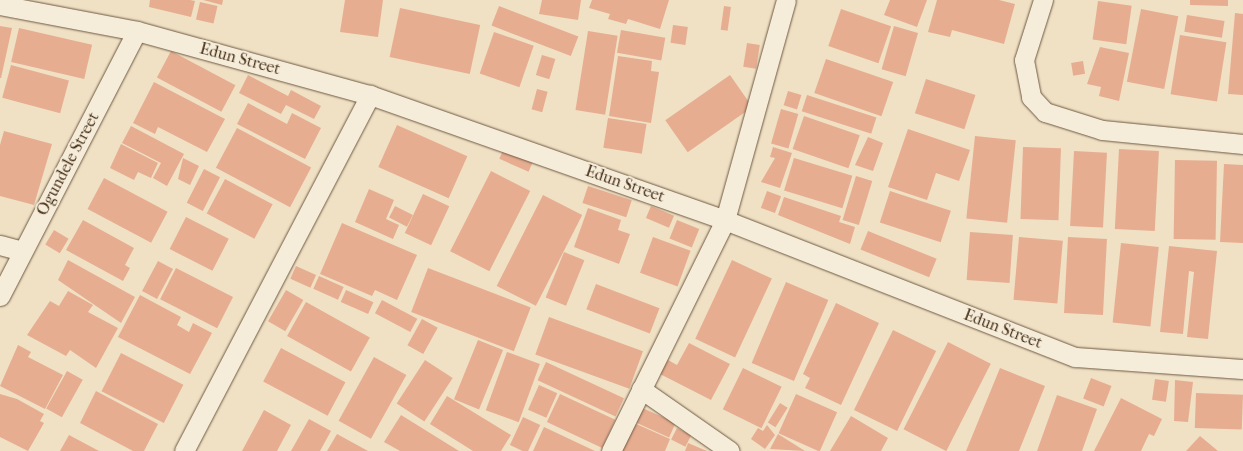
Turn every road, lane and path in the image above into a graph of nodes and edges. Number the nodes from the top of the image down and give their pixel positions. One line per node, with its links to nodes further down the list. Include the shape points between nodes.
1 (786, 0): 7 (street)
2 (1043, 0): 6 (street, via 1024,60 1031,97 1045,112 1102,130)
3 (0, 4): 4 (street, Edun Street)
4 (137, 32): 5 (street, Edun Street); 9 (street, Ogundele Street)
5 (370, 95): 7 (street, Edun Street); 13 (street)
6 (1243, 144)
7 (725, 220): 11 (street, Edun Street, via 1075,357); 12 (street)
8 (0, 245): 9 (street)
9 (22, 250): 10 (street, Ogundele Street)
10 (0, 296)
11 (1243, 369)
12 (641, 389): 14 (street); 15 (street)
13 (184, 451)
14 (611, 451)
15 (730, 451)

